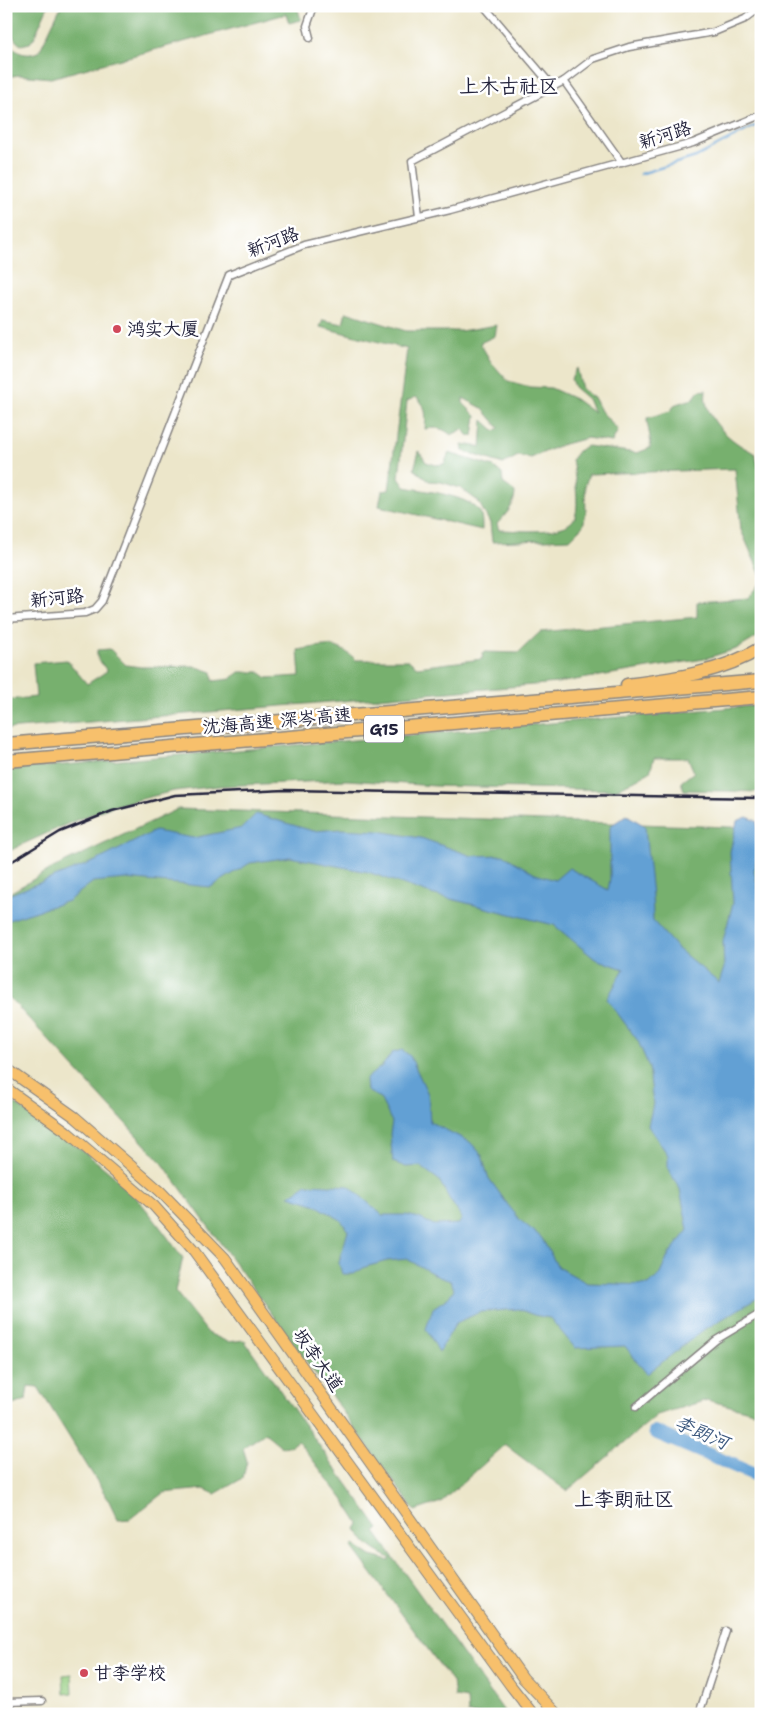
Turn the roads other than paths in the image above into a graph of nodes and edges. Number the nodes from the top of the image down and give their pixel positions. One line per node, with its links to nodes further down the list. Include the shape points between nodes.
1 (314, 6): 4 (street, via 308,26)
2 (484, 6): 6 (street)
3 (761, 7): 5 (street, via 745,19 714,32 629,47 593,59)
4 (310, 38)
5 (564, 81): 6 (street); 8 (street)
6 (554, 87): 9 (street, via 412,161)
7 (761, 115): 8 (street, 新河路, via 693,144)
8 (622, 163): 9 (street, 新河路)
9 (419, 217): 10 (street, 新河路, via 304,245 230,275 102,601 85,614)
10 (6, 619)
11 (761, 648): 14 (highway, via 734,662 672,678)
12 (761, 682): 14 (highway, 沈海高速 深岑高速 / G15)
13 (761, 697): 16 (highway, 沈海高速 深岑高速 / G15)
14 (460, 707): 15 (highway, 沈海高速 深岑高速 / G15)
15 (6, 744)
16 (6, 761)
17 (6, 1068): 25 (main road, 坂李大道, via 96,1135 160,1191 225,1258 523,1678)
18 (6, 1088): 24 (main road, 坂李大道, via 66,1131 154,1206 194,1251)
19 (761, 1313): 20 (street, via 716,1340)
20 (636, 1407)
21 (726, 1631): 26 (street)
22 (42, 1701): 23 (street)
23 (6, 1702)
24 (533, 1714)
25 (557, 1714)
26 (699, 1714)

